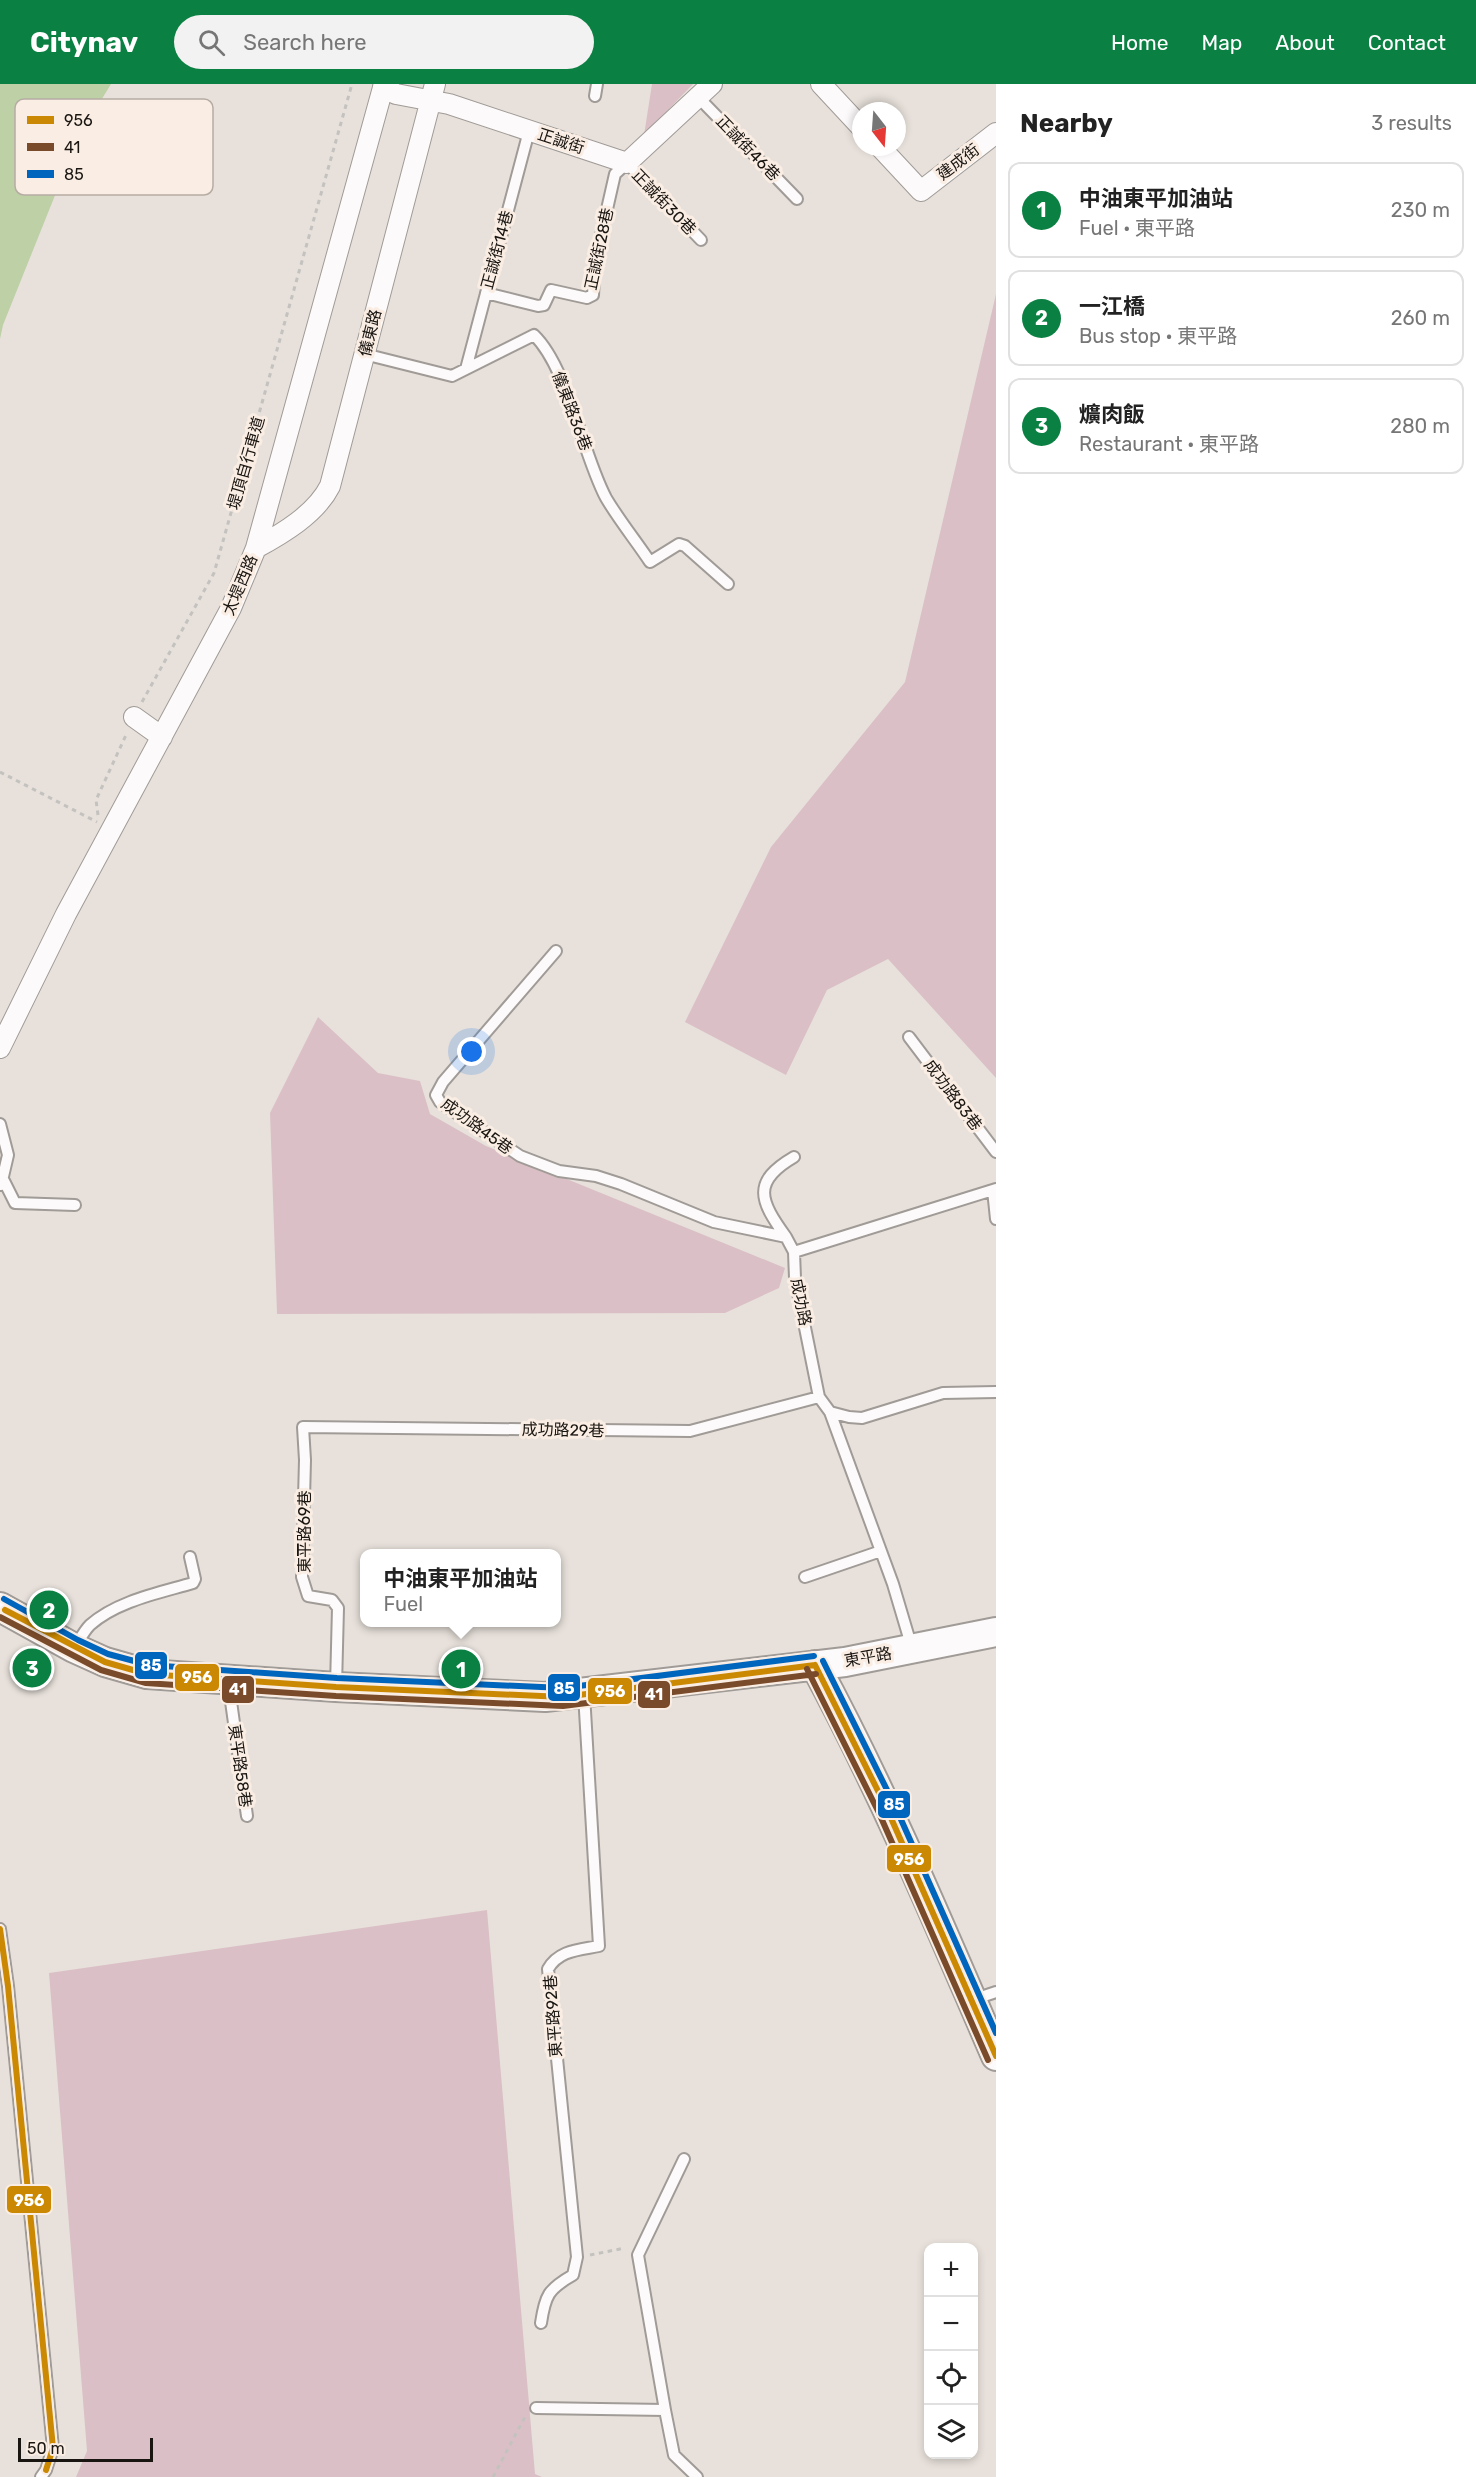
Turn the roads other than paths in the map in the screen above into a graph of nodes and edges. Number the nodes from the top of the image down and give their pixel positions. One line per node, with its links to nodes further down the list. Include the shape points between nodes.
1 (597, 84): 6 (lane)
2 (821, 84): 7 (street)
3 (383, 85): 5 (street, 正誠街, via 396,94); 17 (street, 太堤西路)
4 (705, 91): 11 (street); 12 (lane, 正誠街46巷)
5 (433, 92): 8 (street, 正誠街); 15 (street, 儀東路)
6 (595, 96)
7 (852, 117)
8 (529, 131): 11 (street, 正誠街); 14 (lane, 正誠街14巷)
9 (996, 134): 10 (street, 建成街, via 921,191)
10 (888, 156)
11 (627, 163): 13 (lane, 正誠街30巷); 14 (lane, 正誠街28巷, via 615,174 595,262 593,295 587,298 551,290 543,305 538,306)
12 (797, 199)
13 (700, 240)
14 (486, 293): 16 (lane, 正誠街14巷)
15 (364, 354): 16 (lane, 儀東路36巷, via 452,376); 17 (street, 儀東路, via 349,421 324,498 277,537)
16 (466, 369): 18 (lane, 儀東路36巷, via 534,335 555,366 607,498 650,562 679,544)
17 (256, 548): 20 (street, 太堤西路, via 231,608)
18 (728, 584)
19 (134, 717): 20 (street)
20 (162, 737): 23 (street, 太堤西路, via 66,914)
21 (556, 951): 31 (lane, 成功路45巷, via 443,1082 436,1095 440,1102 520,1156 559,1172 596,1176 714,1222)
22 (909, 1037): 25 (lane, 成功路83巷)
23 (0, 1048)
24 (0, 1124): 27 (lane, via 8,1155)
25 (996, 1152)
26 (794, 1157): 31 (lane, via 768,1176 764,1195 771,1216)
27 (2, 1184): 29 (lane, via 15,1203)
28 (995, 1189): 30 (lane); 32 (lane)
29 (75, 1204)
30 (996, 1219)
31 (786, 1237): 32 (lane)
32 (794, 1252): 34 (lane, 成功路, via 795,1278)
33 (996, 1392): 35 (lane, via 943,1393 862,1418)
34 (819, 1397): 35 (lane, 成功路); 36 (lane, 成功路29巷, via 690,1431)
35 (830, 1412): 37 (lane, 成功路)
36 (303, 1427): 46 (lane, 東平路69巷, via 302,1576 308,1596 332,1600 338,1608)
37 (881, 1551): 39 (lane); 43 (lane, 成功路)
38 (189, 1557): 42 (lane, via 193,1583 111,1612 90,1626)
39 (805, 1577)
40 (2, 1612): 42 (main road, 東平路)
41 (996, 1632): 43 (main road, 東平路)
42 (74, 1648): 45 (main road, 東平路, via 147,1674)
43 (912, 1649): 44 (main road, 東平路)
44 (815, 1665): 47 (main road, 東平路); 50 (main road)
45 (228, 1680): 46 (main road, 東平路); 48 (lane, 東平路58巷)
46 (336, 1687): 47 (main road, 東平路, via 545,1697)
47 (584, 1694): 53 (lane, 東平路92巷, via 599,1946 564,1953 548,1969 577,2257 573,2275 552,2286)
48 (247, 1816)
49 (0, 1929): 56 (lane, via 53,2448)
50 (984, 1996): 51 (main road)
51 (996, 2056)
52 (684, 2159): 55 (lane, via 638,2254)
53 (541, 2324)
54 (536, 2408): 55 (lane)
55 (665, 2410): 57 (lane, via 674,2455)
56 (40, 2477)
57 (697, 2477)

